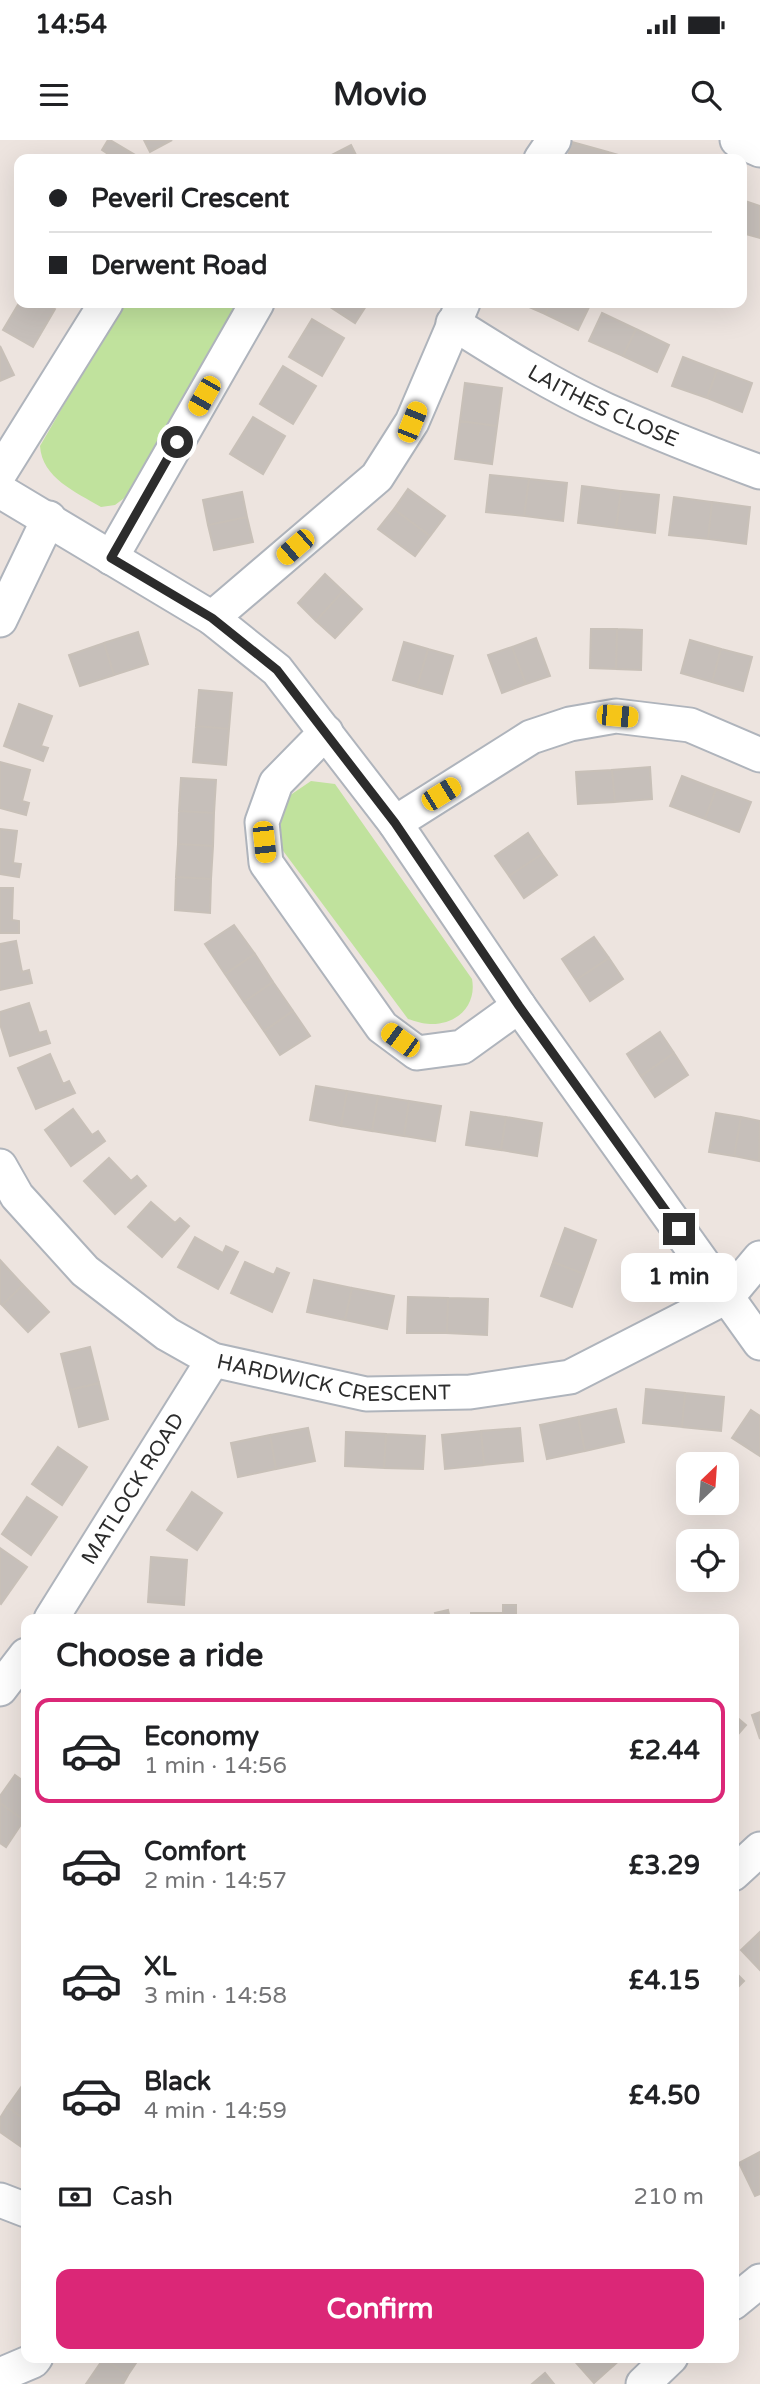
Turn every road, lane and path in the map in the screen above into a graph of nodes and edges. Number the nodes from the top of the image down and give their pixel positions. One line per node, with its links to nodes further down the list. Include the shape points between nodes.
1 (737, 140): 2 (street)
2 (760, 150)
3 (103, 308): 7 (street)
4 (254, 308): 10 (street)
5 (458, 313): 6 (street, LAITHES CLOSE, via 537,374 605,410); 11 (street, LAITHES CLOSE, via 412,422 377,477)
6 (760, 472)
7 (0, 473)
8 (0, 491): 9 (street)
9 (50, 518): 10 (street); 12 (street)
10 (111, 558): 11 (street)
11 (212, 618): 13 (street, via 277,670)
12 (0, 620)
13 (326, 732): 15 (street); 16 (street, via 276,783 262,822 266,863 382,1027 417,1053 462,1047)
14 (760, 755): 15 (street, via 690,725 617,716 570,724 531,737)
15 (395, 823): 16 (street)
16 (519, 1006): 19 (street)
17 (0, 1166): 21 (street, HARDWICK CRESCENT, via 17,1196 85,1271 167,1334)
18 (760, 1258): 19 (street)
19 (727, 1296): 20 (street); 21 (street, HARDWICK CRESCENT, via 570,1377 470,1392 366,1394)
20 (760, 1343)
21 (214, 1360): 22 (street, MATLOCK ROAD)
22 (54, 1614)
23 (21, 1662): 24 (street)
24 (0, 1689)
25 (0, 2200): 26 (street)
26 (21, 2208)
27 (760, 2281): 28 (street)
28 (739, 2298)
29 (28, 2363): 31 (street)
30 (665, 2363): 32 (street)
31 (0, 2375)
32 (643, 2384)

